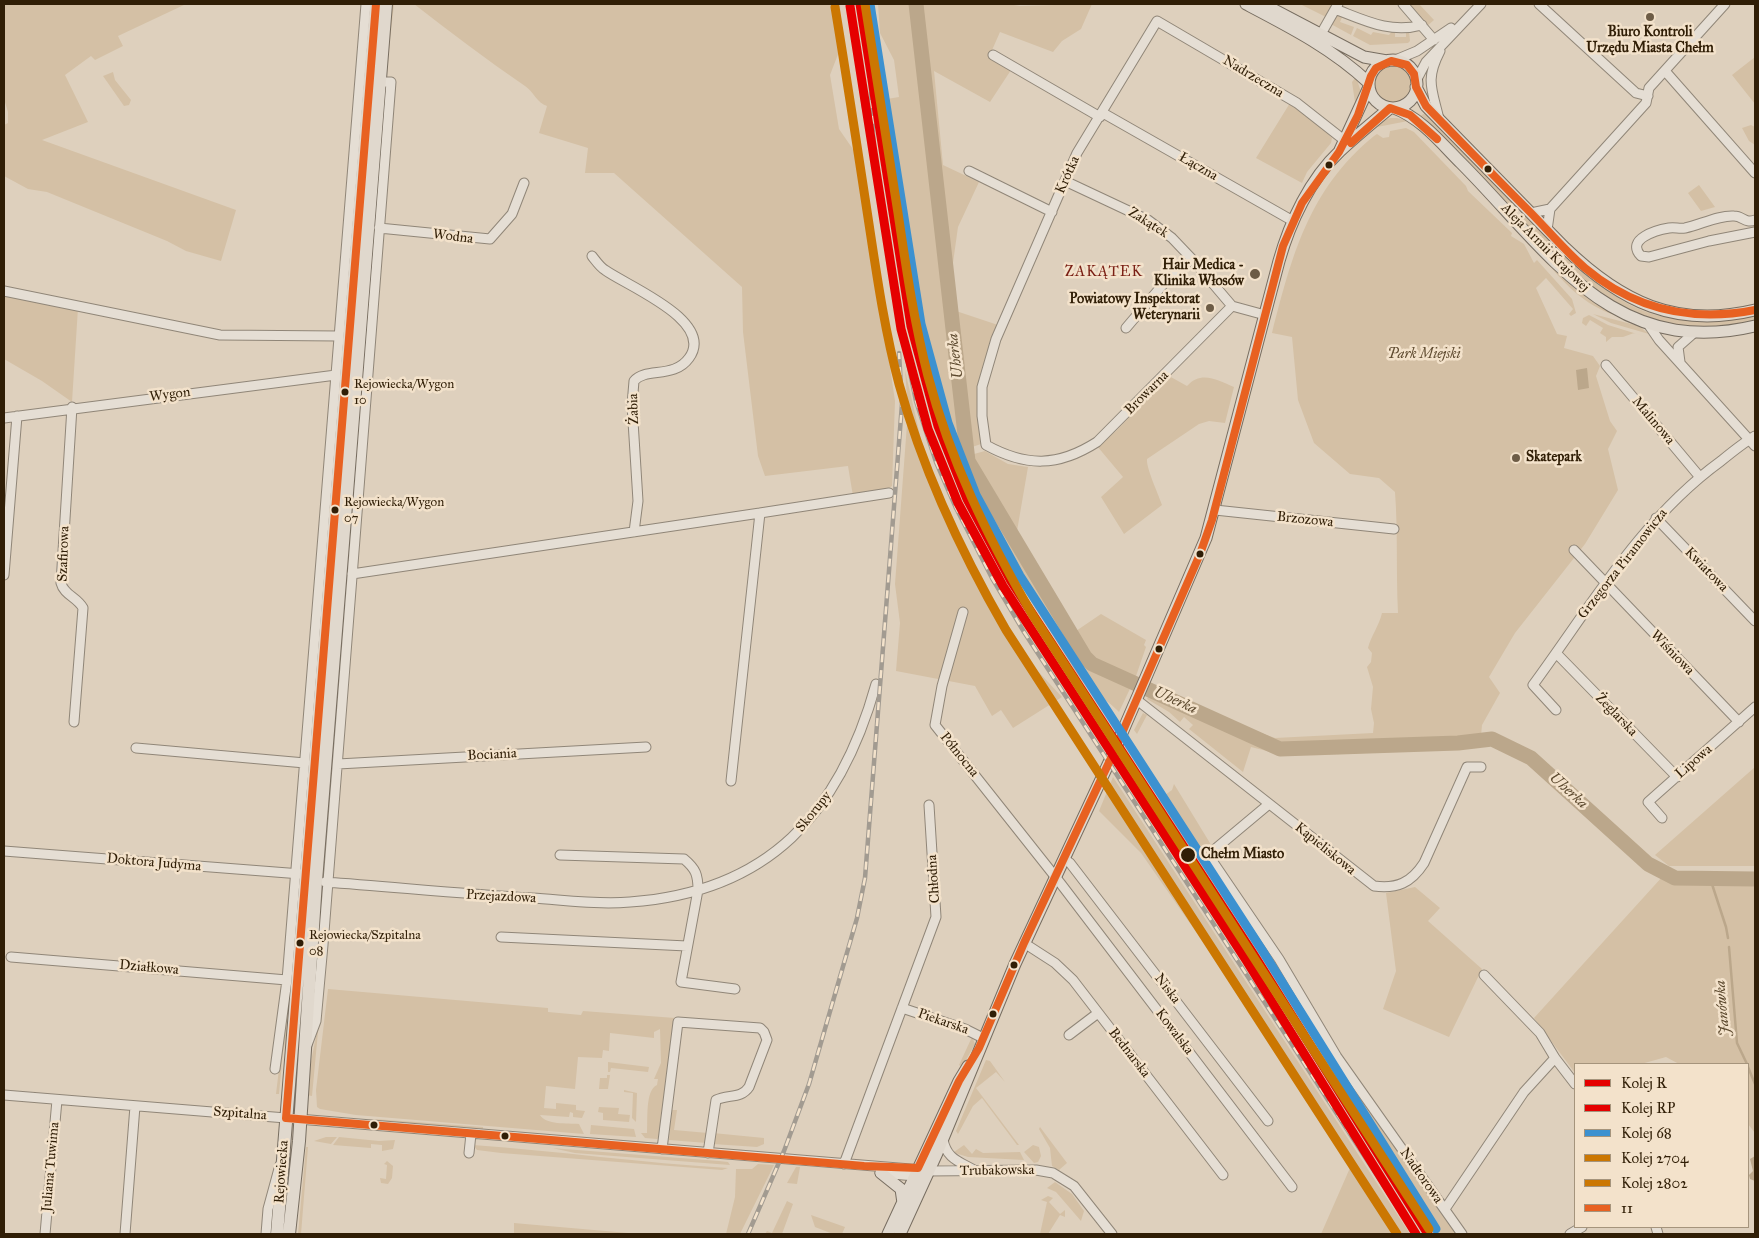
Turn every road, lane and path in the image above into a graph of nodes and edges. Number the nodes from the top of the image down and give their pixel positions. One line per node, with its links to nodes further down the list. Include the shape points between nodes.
1 (366, 4): 52 (street)
2 (376, 4): 95 (highway, Rejowiecka)
3 (386, 4): 20 (highway, Rejowiecka)
4 (1246, 4): 22 (main road, via 1325,47 1355,69)
5 (1263, 4): 14 (main road)
6 (1403, 4): 13 (street)
7 (1481, 4): 11 (street)
8 (1539, 4): 23 (street, via 1636,93)
9 (1725, 4): 19 (street)
10 (1336, 6): 13 (street, via 1385,27 1406,29); 14 (street)
11 (1464, 20): 15 (street); 16 (street)
12 (1157, 21): 25 (street, Krótka); 27 (street, Nadrzeczna, via 1297,102)
13 (1422, 25): 15 (street)
14 (1321, 34): 18 (main road, via 1369,59)
15 (1434, 40): 18 (street, via 1417,52)
16 (1446, 40): 21 (street, via 1426,62); 26 (street, via 1432,66 1430,80)
17 (993, 55): 25 (street, Łączna)
18 (1391, 61): 21 (main road, via 1408,67); 22 (main road, via 1376,68)
19 (1665, 71): 23 (street, via 1649,88); 30 (street)
20 (385, 82): 39 (street); 95 (highway, Rejowiecka)
21 (1416, 84): 24 (main road, via 1409,102); 26 (main road, Aleja Armii Krajowej, via 1422,102)
22 (1369, 85): 24 (main road, via 1377,102); 27 (main road)
23 (1647, 99): 33 (street)
24 (1392, 108): 28 (main road); 48 (main road, Aleja Armii Krajowej, via 1410,115 1436,138 1581,286 1609,306)
25 (1102, 115): 31 (street, Krótka, via 1077,153); 36 (street, Łączna)
26 (1439, 119): 35 (main road, Aleja Armii Krajowej)
27 (1344, 140): 28 (main road)
28 (1339, 152): 36 (main road, via 1315,183)
29 (968, 172): 34 (street)
30 (1755, 173)
31 (1065, 180): 34 (street, Krótka); 43 (street, Zakątek, via 1148,220)
32 (524, 183): 39 (street, Wodna, via 512,214 490,239)
33 (1550, 209): 35 (street); 40 (street)
34 (1052, 212): 53 (street, Krótka)
35 (1531, 213): 40 (main road, Aleja Armii Krajowej)
36 (1293, 220): 47 (main road)
37 (1755, 220): 38 (street)
38 (1744, 221): 41 (street); 41 (street, via 1732,216 1684,228 1669,228 1643,236 1637,249 1641,256 1649,257 1709,240)
39 (379, 228): 69 (street)
40 (1547, 230): 46 (main road, Aleja Armii Krajowej, via 1599,279 1648,306 1697,315)
41 (1751, 233)
42 (592, 256): 67 (street, Żabia, via 604,269 673,311 686,324 692,340 692,353 682,366 671,372 642,375 634,380 632,405 638,500)
43 (1192, 259): 45 (street, Zakątek); 50 (street, via 1166,281)
44 (4, 291): 52 (street, via 220,335)
45 (1232, 306): 47 (street); 53 (street, Browarna, via 1097,442 1070,457 1050,461 1013,458 986,445 982,387)
46 (1755, 310)
47 (1265, 315): 63 (main road)
48 (1648, 324): 51 (main road, Aleja Armii Krajowej); 54 (street)
49 (1755, 326): 51 (main road, Aleja Armii Krajowej)
50 (1126, 328)
51 (1695, 332): 54 (street, via 1678,348)
52 (338, 336): 56 (street)
53 (996, 339)
54 (1681, 364): 60 (street)
55 (1606, 365): 61 (street, Malinowa)
56 (336, 374): 57 (street, Wygon); 83 (street)
57 (72, 408): 58 (street, Wygon); 79 (street, Szafirowa, via 60,582 66,593 80,602 83,608)
58 (17, 416): 59 (street, Wygon); 70 (street)
59 (4, 418)
60 (1753, 441): 61 (street, Grzegorza Piramowicza)
61 (1700, 476): 65 (street, Grzegorza Piramowicza)
62 (889, 493): 64 (street)
63 (1215, 510): 66 (street, Brzozowa); 76 (main road, via 1200,554)
64 (760, 513): 67 (street); 87 (street)
65 (1656, 518): 71 (street, Grzegorza Piramowicza); 73 (street, Kwiatowa)
66 (1394, 529)
67 (634, 532): 69 (street)
68 (1574, 550): 71 (street)
69 (352, 574): 84 (street)
70 (4, 575)
71 (1605, 583): 74 (street, Grzegorza Piramowicza); 80 (street, Wiśniowa)
72 (963, 612): 94 (street, Północna, via 942,686 935,725)
73 (1755, 621)
74 (1556, 654): 78 (street, Grzegorza Piramowicza, via 1533,685); 86 (street, Żeglarska)
75 (876, 684): 96 (street, Skorupy, via 846,766 807,822 790,840 750,869 724,883)
76 (1138, 697): 89 (street, Kąpieliskowa); 93 (main road)
77 (1755, 707): 80 (street, Lipowa)
78 (1556, 710)
79 (74, 722)
80 (1739, 722): 86 (street, Lipowa)
81 (646, 747): 84 (street, Bociania)
82 (136, 748): 83 (street)
83 (305, 763): 95 (street)
84 (338, 764): 95 (street)
85 (1480, 767): 89 (street, Kąpieliskowa, via 1466,767 1424,863 1408,882 1397,886 1374,886 1363,880)
86 (1677, 777): 90 (street, Lipowa, via 1648,802)
87 (731, 782)
88 (928, 804): 104 (street, Chłodna, via 936,917)
89 (1269, 804): 131 (street, Nadtorowa, via 1214,850 1212,862 1279,959 1337,1057)
90 (1662, 818)
91 (4, 851): 95 (street, Doktora Judyma)
92 (560, 856): 96 (street, via 684,859 698,876)
93 (1064, 859): 94 (main road); 116 (street, Niska)
94 (1055, 877): 98 (main road); 129 (street, Kowalska)
95 (311, 878): 96 (street, Przejazdowa, via 448,894 610,903 646,901); 102 (street); 114 (highway, Rejowiecka); 115 (highway, Rejowiecka)
96 (698, 890): 99 (street)
97 (501, 937): 99 (street)
98 (1024, 943): 105 (street, Bednarska, via 1055,963 1073,980); 107 (main road)
99 (687, 946): 103 (street, via 681,982)
100 (11, 957): 102 (street, Działkowa)
101 (1484, 975): 108 (street, via 1540,1033)
102 (287, 980): 109 (street)
103 (735, 989)
104 (902, 1008): 107 (street, Piekarska, via 965,1029); 123 (street, Chłodna)
105 (1098, 1013): 106 (street); 128 (street, Bednarska)
106 (1069, 1035)
107 (981, 1043): 118 (main road); 126 (main road, via 959,1081)
108 (1555, 1058): 110 (street); 131 (street, via 1524,1092)
109 (275, 1069)
110 (1574, 1083)
111 (4, 1095): 112 (street, Szpitalna)
112 (57, 1100): 113 (street, Szpitalna); 132 (street, Juliana Tuwima)
113 (135, 1106): 114 (street, Szpitalna); 133 (street)
114 (286, 1118): 115 (street, Szpitalna); 122 (highway, Rejowiecka)
115 (300, 1118): 117 (street, Szpitalna); 136 (highway, Rejowiecka)
116 (1268, 1121)
117 (470, 1134): 119 (street, Szpitalna); 120 (street)
118 (943, 1138): 125 (street, via 947,1152 954,1160); 126 (main road)
119 (662, 1149): 121 (street, Szpitalna); 121 (street, via 678,1022 760,1028 767,1040 746,1092 716,1100)
120 (469, 1153)
121 (708, 1153): 123 (street, Szpitalna)
122 (283, 1155): 134 (street, via 274,1180); 135 (highway, Rejowiecka)
123 (846, 1161): 124 (street, Szpitalna)
124 (864, 1166): 126 (street, Szpitalna); 127 (street, Szpitalna)
125 (976, 1171): 126 (street, Trubakowska); 139 (street, Trubakowska, via 1036,1170 1058,1175 1074,1186)
126 (920, 1172): 127 (street, Szpitalna); 130 (main road); 138 (main road)
127 (881, 1173): 130 (main road, via 901,1189)
128 (1224, 1175)
129 (1292, 1187)
130 (903, 1203): 137 (main road)
131 (1445, 1209): 140 (street, Nadtorowa)
132 (45, 1234)
133 (125, 1234)
134 (266, 1234)
135 (277, 1234)
136 (289, 1234)
137 (888, 1234)
138 (900, 1234)
139 (1112, 1234)
140 (1462, 1234)

